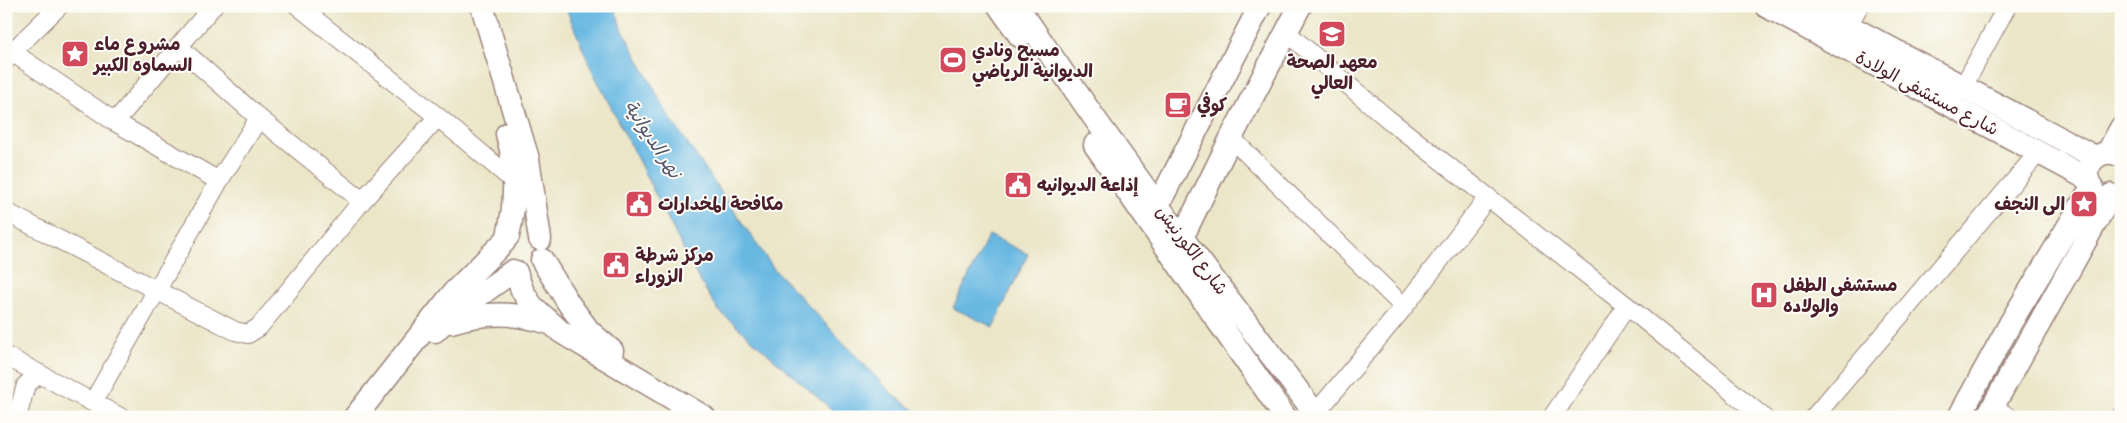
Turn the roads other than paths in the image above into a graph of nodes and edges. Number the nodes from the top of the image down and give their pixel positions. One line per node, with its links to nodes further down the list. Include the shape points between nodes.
1 (59, 6): 17 (street)
2 (214, 6): 16 (street)
3 (298, 6): 19 (street)
4 (467, 6): 27 (main road, via 511,147)
5 (482, 6): 35 (main road, via 528,159)
6 (999, 6): 32 (main road, شارع الكورنيش)
7 (1017, 6): 32 (main road, شارع الكورنيش, via 1095,119)
8 (1260, 6): 32 (main road)
9 (1300, 6): 15 (main road)
10 (1766, 6): 24 (main road, شارع مستشفى الولادة)
11 (1811, 6): 14 (main road, شارع مستشفى الولادة)
12 (1859, 6): 14 (street)
13 (2007, 6): 18 (street)
14 (1848, 26): 18 (main road, شارع مستشفى الولادة)
15 (1286, 32): 23 (main road); 29 (street, via 1388,119)
16 (180, 48): 20 (street); 21 (street)
17 (9, 56): 21 (street)
18 (1963, 87): 25 (main road, شارع مستشفى الولادة)
19 (438, 117): 27 (street); 30 (street)
20 (259, 118): 26 (street); 30 (street)
21 (115, 122): 26 (street)
22 (2121, 128): 25 (main road)
23 (1231, 138): 34 (main road); 39 (street)
24 (2038, 153): 28 (main road, شارع مستشفى الولادة); 58 (street)
25 (2108, 155): 28 (main road, via 2089,165)
26 (219, 181): 37 (street)
27 (515, 182): 33 (main road)
28 (2103, 188): 48 (main road); 59 (main road, via 2011,322)
29 (1488, 197): 38 (street); 39 (street)
30 (362, 201): 37 (street, via 259,327 248,334 235,331)
31 (6, 212): 37 (street)
32 (1154, 215): 34 (main road, شارع الكورنيش)
33 (506, 239): 35 (main road, via 521,231 528,232); 36 (main road, via 502,255 507,267); 52 (main road, via 454,292)
34 (1177, 248): 43 (main road, شارع الكورنيش); 45 (main road, شارع الكورنيش)
35 (541, 250): 36 (main road, via 539,266 528,272); 46 (main road, via 569,304 589,331)
36 (514, 271): 40 (main road, via 526,298); 41 (main road)
37 (156, 289): 47 (street)
38 (1627, 306): 56 (street); 57 (street)
39 (1404, 307): 49 (street)
40 (549, 323): 41 (main road, via 490,314); 46 (main road)
41 (438, 327): 53 (main road)
42 (6, 356): 44 (street)
43 (1285, 371): 45 (main road); 49 (main road, شارع الكورنيش)
44 (39, 374): 47 (street); 50 (street, via 26,385)
45 (1265, 389): 55 (main road, شارع الكورنيش)
46 (656, 390): 54 (main road)
47 (93, 402): 51 (street)
48 (1996, 414)
49 (1317, 415)
50 (17, 417)
51 (120, 417)
52 (355, 417)
53 (365, 417)
54 (704, 417)
55 (1285, 417)
56 (1552, 417)
57 (1763, 417)
58 (1814, 417)
59 (1959, 417)

